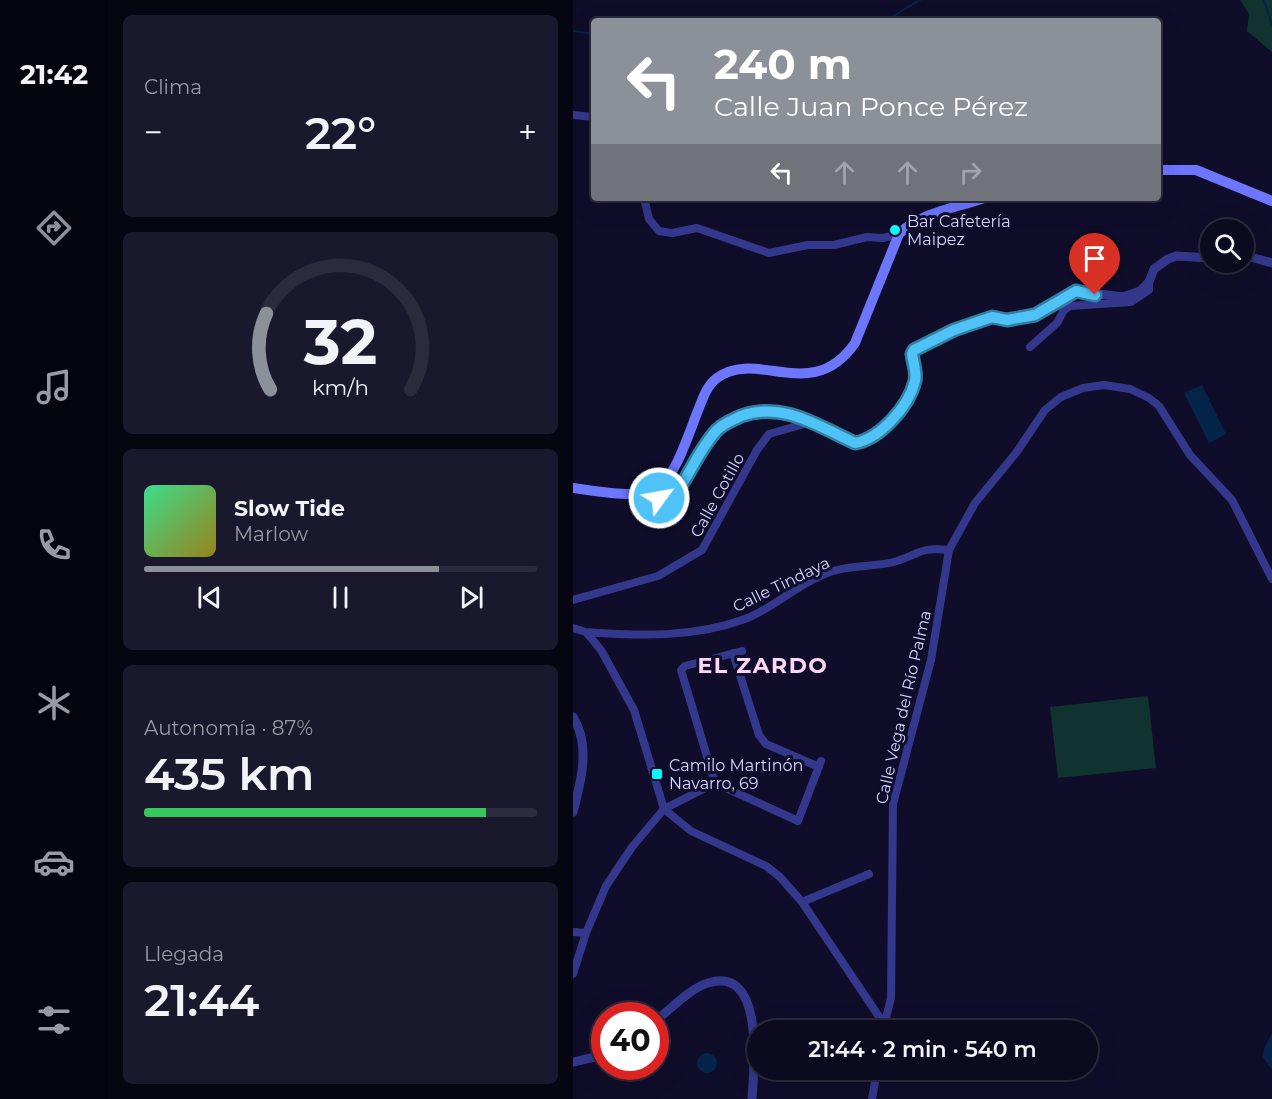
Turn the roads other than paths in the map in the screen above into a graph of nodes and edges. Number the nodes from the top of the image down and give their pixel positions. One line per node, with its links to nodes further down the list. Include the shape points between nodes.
1 (573, 115): 2 (street)
2 (591, 117)
3 (1161, 170): 6 (main road, via 1196,170)
4 (645, 201): 7 (street, via 649,219 659,231 672,233 697,228 769,253)
5 (975, 201): 7 (main road, via 923,218)
6 (1272, 201)
7 (899, 234): 15 (main road, via 855,343 846,355 833,364 797,375 742,370 717,378 705,393 672,474)
8 (1200, 257): 11 (street, via 1168,259 1154,269)
9 (1254, 258): 10 (street)
10 (1272, 263)
11 (1149, 282): 12 (street, via 1149,290 1131,302 1070,306); 13 (street, via 1140,291 1123,297 1076,291 1035,315 1007,320 992,317 914,350 916,378 906,401 883,429 864,441 855,443)
12 (1030, 347)
13 (811, 422): 15 (street, via 794,414 770,411 731,420 719,428 674,496 659,498); 18 (street, Calle Cotillo, via 769,434 702,550 658,576)
14 (573, 488): 15 (main road, via 618,495)
15 (652, 492)
16 (949, 550): 17 (street, Calle Vega del Río Palma, via 975,503 1045,410 1061,397 1104,385 1130,389 1159,406 1190,455 1232,500); 20 (street, Calle Tindaya, via 930,548 898,560 838,569 749,617 688,633 640,636); 34 (street, Calle Vega del Río Palma, via 931,660 893,804 891,998)
17 (1272, 579)
18 (573, 600)
19 (573, 628): 20 (street, Calle Tindaya)
20 (586, 632): 25 (street, via 601,650 634,710)
21 (742, 651): 22 (street)
22 (733, 653): 24 (street, via 681,670); 24 (street, via 759,735 766,744 820,764 798,821)
23 (573, 717): 26 (street, via 581,735 583,757)
24 (715, 783): 25 (street)
25 (664, 809): 28 (street, via 691,831 766,866); 30 (street, via 606,886)
26 (573, 812)
27 (869, 874): 28 (street)
28 (802, 902): 33 (street)
29 (573, 932): 30 (street)
30 (586, 933): 31 (street)
31 (573, 974)
32 (669, 1011): 38 (street, via 706,984 720,980 733,981 743,990 753,1034)
33 (878, 1020)
34 (885, 1020)
35 (591, 1058): 36 (street)
36 (573, 1062)
37 (875, 1080): 39 (street)
38 (752, 1099)
39 (872, 1099)

